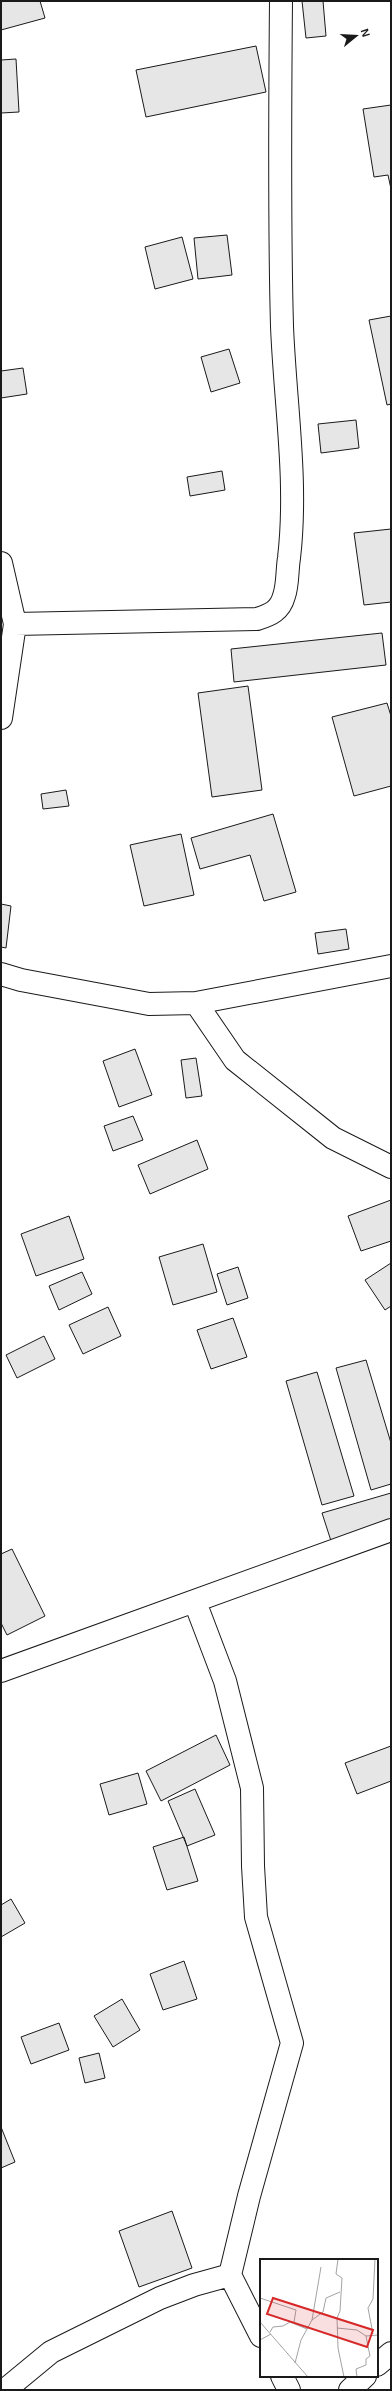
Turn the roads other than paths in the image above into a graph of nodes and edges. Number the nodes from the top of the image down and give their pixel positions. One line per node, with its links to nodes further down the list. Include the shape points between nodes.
1 (280, 1): 3 (street, via 282,327 293,496 291,543 284,596 278,610 257,619)
2 (1, 563): 3 (street)
3 (15, 624): 4 (street)
4 (1, 718)
5 (391, 966): 7 (street)
6 (1, 974): 7 (street, via 149,1004)
7 (196, 1003): 8 (street, via 235,1060 333,1138)
8 (391, 1167)
9 (391, 1530): 10 (street, via 347,1544)
10 (195, 1602): 11 (street); 12 (street, via 225,1681 252,1788 256,1917 292,2043)
11 (1, 1671)
12 (230, 2275): 13 (street); 18 (street, via 160,2298 51,2352)
13 (260, 2334)
14 (391, 2353): 15 (street)
15 (378, 2364)
16 (282, 2377): 19 (street)
17 (364, 2377): 20 (street)
18 (5, 2390)
19 (289, 2390)
20 (350, 2390)

